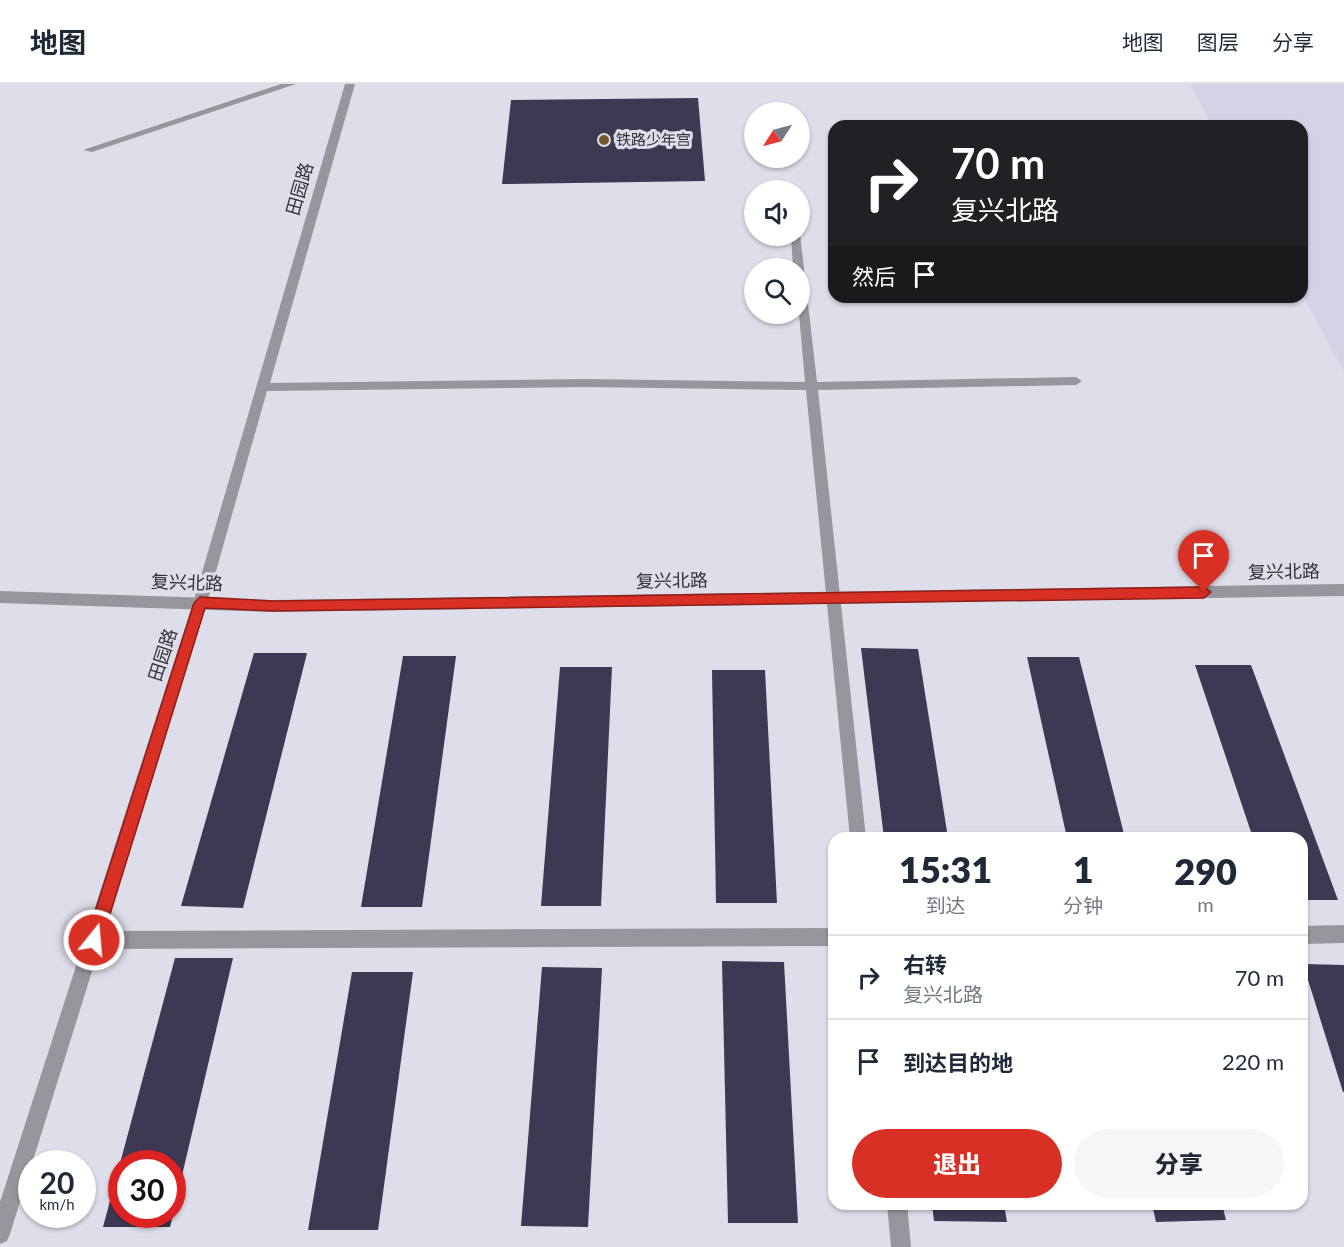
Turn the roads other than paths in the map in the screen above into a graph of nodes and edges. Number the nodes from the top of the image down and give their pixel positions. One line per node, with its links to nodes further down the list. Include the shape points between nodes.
1 (291, 84): 3 (street)
2 (351, 84): 7 (street, 田园路)
3 (88, 150)
4 (805, 324): 6 (street)
5 (1076, 381): 6 (street)
6 (811, 386): 7 (street, via 585,382); 10 (street)
7 (263, 387): 11 (street, 田园路)
8 (1344, 590): 10 (street, 复兴北路)
9 (0, 597): 11 (street, 复兴北路)
10 (833, 598): 11 (street, 复兴北路, via 273,606); 12 (street)
11 (200, 603): 16 (street, 田园路)
12 (857, 832)
13 (1344, 934): 14 (street)
14 (1308, 935)
15 (828, 938): 16 (street)
16 (94, 940): 18 (street, 田园路)
17 (898, 1210): 19 (street)
18 (0, 1233)
19 (902, 1247)

